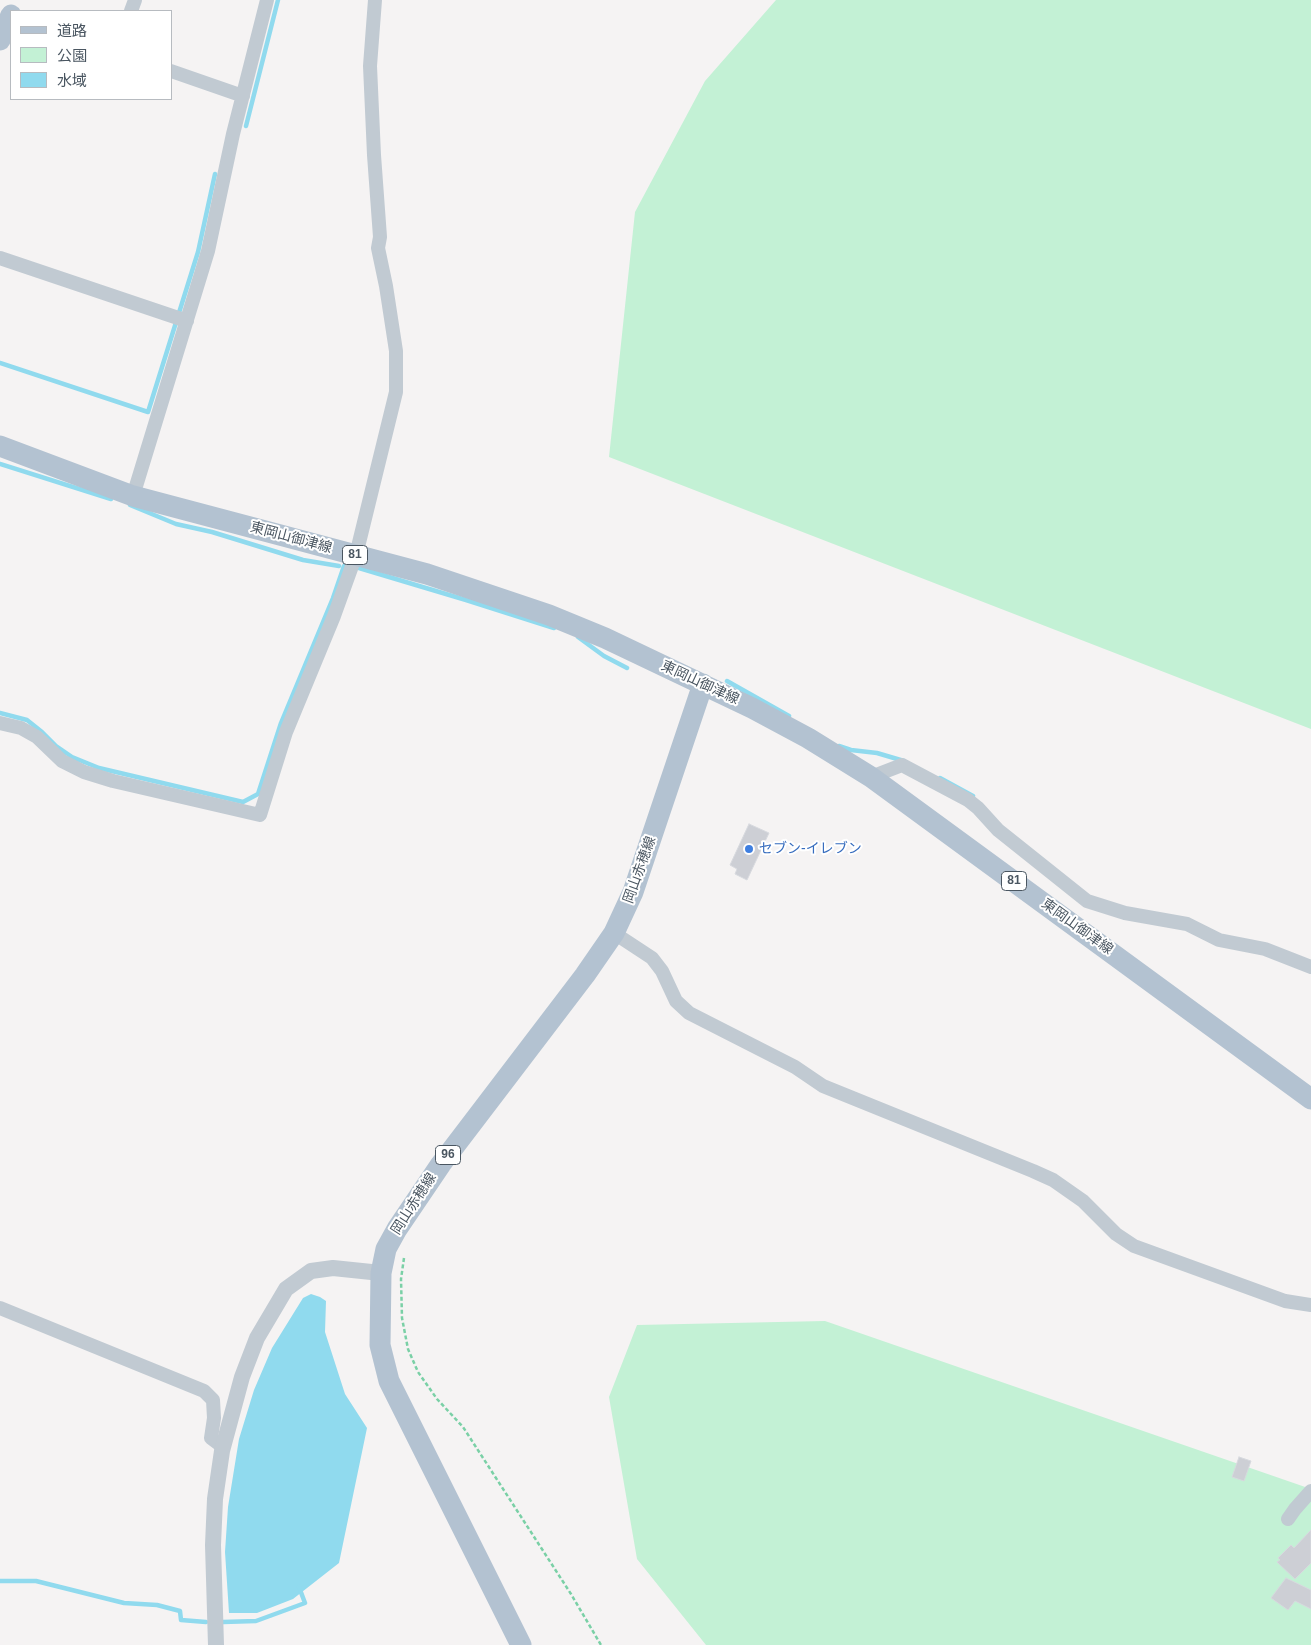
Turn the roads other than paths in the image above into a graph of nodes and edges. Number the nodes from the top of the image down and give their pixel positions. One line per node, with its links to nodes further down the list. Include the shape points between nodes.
1 (267, 0): 6 (street)
2 (375, 0): 11 (street, via 370,66 380,236 378,248 396,351 396,392)
3 (10, 17): 4 (main road)
4 (0, 40)
5 (172, 71): 6 (street)
6 (243, 96): 8 (street, via 208,251)
7 (0, 258): 8 (street)
8 (180, 319): 10 (street)
9 (0, 446): 10 (main road, 東岡山御津線 / 81)
10 (133, 496): 11 (main road, 東岡山御津線 / 81)
11 (356, 555): 12 (main road, 東岡山御津線 / 81, via 427,574 549,615); 13 (street, via 286,732 260,815 84,772 62,761 37,737 21,728)
12 (703, 684): 14 (main road, 東岡山御津線 / 81, via 808,738); 15 (main road, 岡山赤穂線 / 96, via 633,892)
13 (0, 723)
14 (871, 777): 16 (street, via 902,765 968,800 998,830 1087,901 1126,913 1187,924 1219,940 1265,949); 17 (main road, 東岡山御津線 / 81)
15 (614, 933): 18 (main road, 岡山赤穂線 / 96, via 424,1188 386,1249); 19 (street, via 652,958 676,1001 689,1013 795,1067 824,1086 1053,1180 1083,1201 1116,1234 1134,1246 1285,1301)
16 (1311, 967)
17 (1311, 1099)
18 (381, 1273): 21 (street, via 333,1268 311,1271 286,1289 257,1338); 25 (main road, 岡山赤穂線 / 96, via 380,1345 389,1381)
19 (1311, 1305)
20 (0, 1308): 21 (street, via 204,1391 213,1400 211,1438)
21 (223, 1447): 24 (street, via 212,1545)
22 (1311, 1490): 23 (street)
23 (1288, 1519)
24 (216, 1645)
25 (521, 1645)

